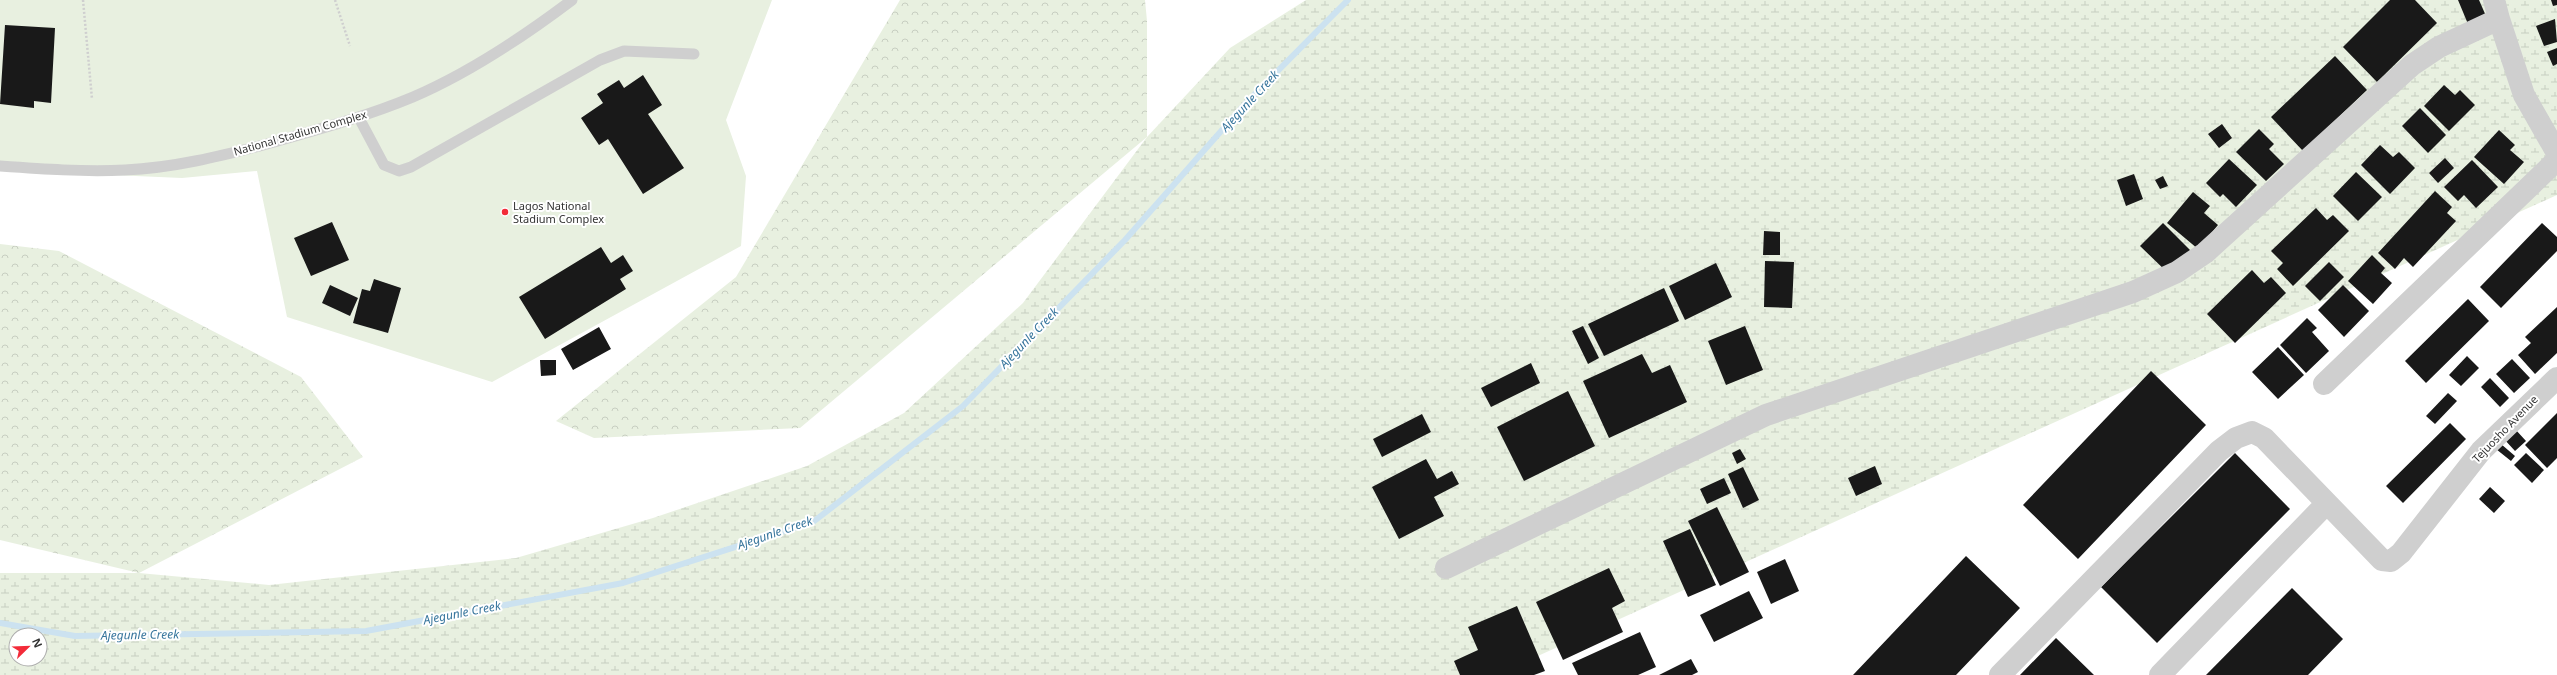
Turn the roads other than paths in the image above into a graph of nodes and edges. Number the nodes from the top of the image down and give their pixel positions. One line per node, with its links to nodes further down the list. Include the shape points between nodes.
1 (572, 0): 4 (lane, National Stadium Complex, via 483,60 414,97)
2 (2497, 10): 5 (street, via 2524,95); 11 (street, via 2412,65 2205,253 2176,272 2133,292 1766,415)
3 (694, 54): 4 (lane, via 624,51 600,60 411,167 399,171 384,165)
4 (359, 118): 7 (lane, National Stadium Complex, via 217,157 134,169 56,170)
5 (2557, 153)
6 (2557, 160): 9 (street)
7 (0, 166)
8 (2557, 378): 10 (street, Tejuosho Avenue, via 2481,451 2401,553 2391,561 2382,560)
9 (2324, 384)
10 (2326, 504): 12 (street, Tejuosho Avenue, via 2264,438 2252,432 2236,438 2213,457); 13 (street)
11 (1446, 568)
12 (2000, 675)
13 (2160, 675)

